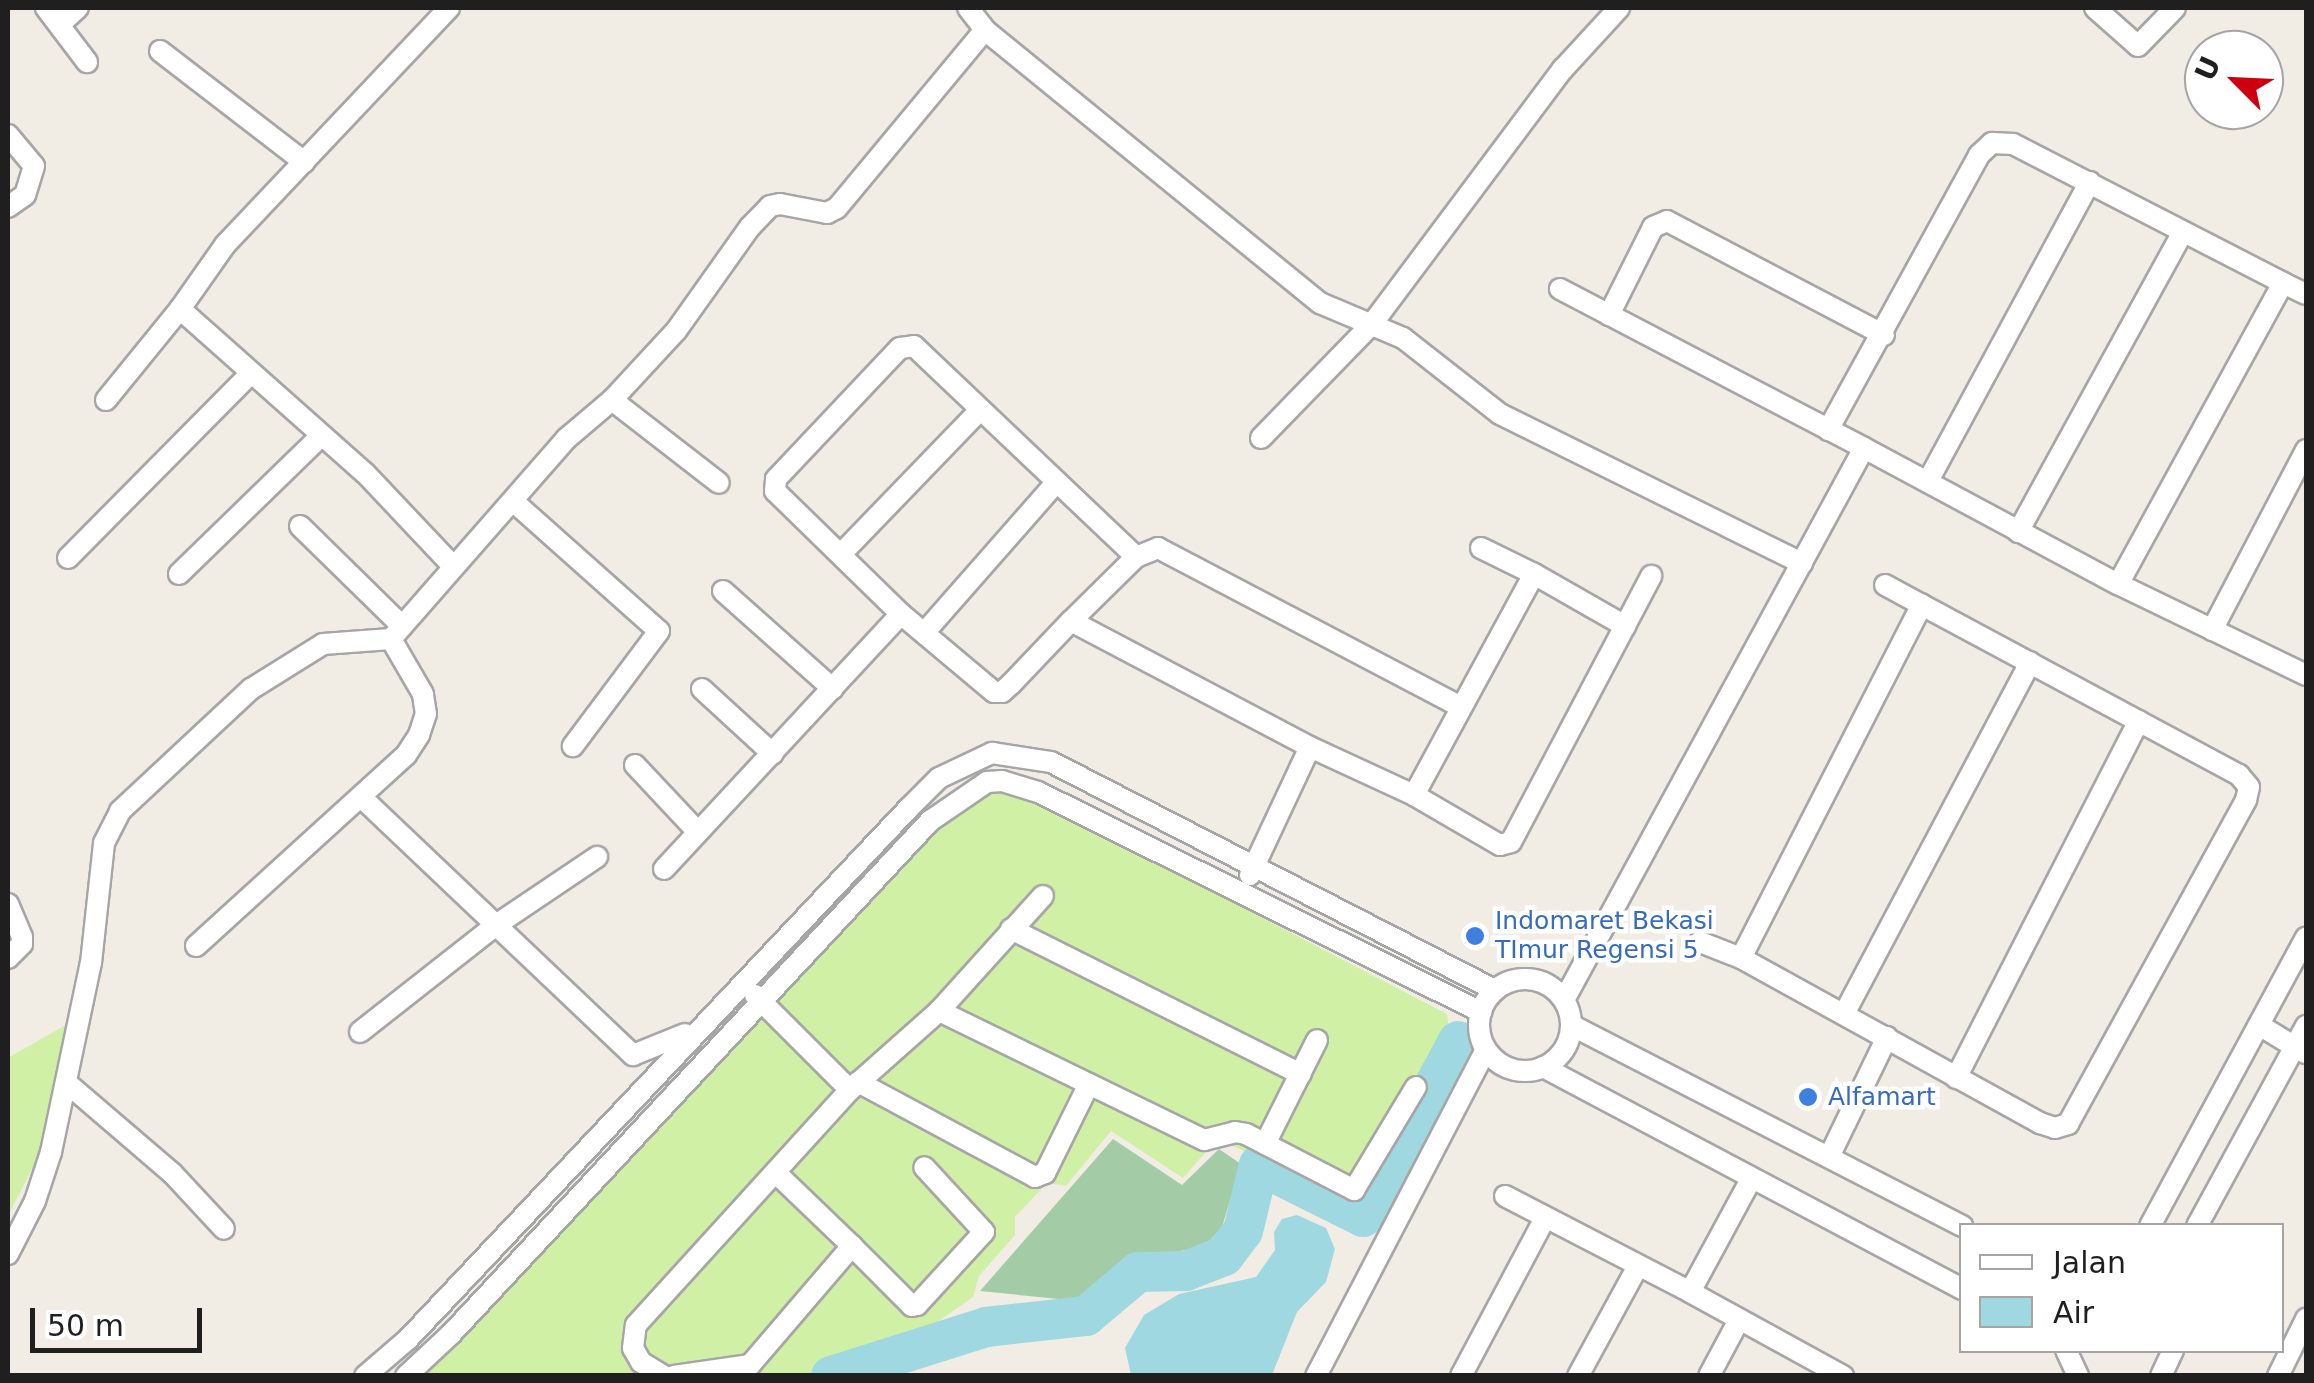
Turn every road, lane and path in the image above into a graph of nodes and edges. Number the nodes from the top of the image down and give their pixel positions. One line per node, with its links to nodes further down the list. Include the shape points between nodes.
1 (78, 8): 7 (street)
2 (449, 8): 12 (street)
3 (969, 8): 8 (street)
4 (1618, 8): 21 (street, via 1563,69)
5 (2095, 8): 6 (street, via 2138,46)
6 (2175, 8)
7 (53, 16): 10 (street)
8 (985, 30): 21 (street, via 1320,303); 25 (street, via 837,208 826,213 770,206 676,331)
9 (160, 51): 12 (street)
10 (87, 62)
11 (8, 135): 14 (street, via 34,166 25,195)
12 (304, 162): 19 (street, via 225,245)
13 (2090, 182): 15 (street); 22 (street, via 2013,144 1992,143 1979,155); 32 (street)
14 (8, 208)
15 (2183, 232): 16 (street); 37 (street)
16 (2283, 282): 18 (street); 47 (street)
17 (1560, 290): 20 (street)
18 (2306, 294)
19 (180, 309): 23 (street); 24 (street)
20 (1608, 316): 22 (street, via 1652,227 1667,222); 27 (street)
21 (1372, 324): 29 (street); 42 (street, via 1403,338 1500,414)
22 (1884, 334): 27 (street)
23 (251, 373): 28 (street); 40 (street)
24 (106, 400)
25 (612, 400): 33 (street); 35 (street, via 566,440)
26 (979, 411): 34 (street); 39 (street); 39 (street, via 914,346 900,348 776,479 776,491)
27 (1828, 430): 30 (street)
28 (322, 435): 43 (street); 44 (street)
29 (1261, 438)
30 (1864, 448): 32 (street); 42 (street)
31 (2306, 450): 54 (street)
32 (1928, 482): 37 (street)
33 (719, 483)
34 (1056, 483): 41 (street); 56 (street)
35 (514, 502): 43 (street); 63 (street, via 659,631)
36 (300, 526): 55 (street)
37 (2018, 532): 47 (street)
38 (1481, 548): 45 (street)
39 (840, 554): 51 (street)
40 (68, 558)
41 (1136, 558): 52 (street); 61 (street, via 1158,548)
42 (1802, 563): 85 (street)
43 (452, 565): 55 (street)
44 (179, 574)
45 (1534, 574): 53 (street); 61 (street)
46 (1652, 576): 53 (street)
47 (2118, 584): 54 (street)
48 (1886, 585): 50 (street)
49 (723, 591): 60 (street)
50 (1922, 605): 57 (street); 82 (street)
51 (902, 614): 56 (street); 60 (street)
52 (1071, 620): 56 (street, via 1002,692); 64 (street)
53 (1625, 626): 67 (street, via 1511,842 1500,845)
54 (2212, 630): 58 (street)
55 (396, 632): 68 (street, via 426,714 406,756); 102 (street, via 323,644 251,688 120,810 104,844)
56 (924, 633)
57 (2030, 662): 62 (street); 89 (street)
58 (2304, 668)
59 (702, 689): 65 (street)
60 (833, 689): 65 (street)
61 (1461, 707): 67 (street)
62 (2139, 721): 101 (street); 101 (street, via 2239,775 2249,787 2246,800 2068,1124 2040,1123)
63 (573, 746)
64 (1310, 747): 67 (street); 71 (street)
65 (773, 754): 69 (street)
66 (635, 765): 69 (street)
67 (1414, 795)
68 (361, 797): 76 (street); 80 (street)
69 (698, 832): 72 (street)
70 (596, 857): 76 (street)
71 (1255, 864): 73 (street); 83 (street, via 1051,762 992,753 939,778); 84 (street)
72 (664, 868)
73 (1243, 891): 86 (street, via 1038,792 987,782 930,821); 88 (street)
74 (1043, 896): 77 (street)
75 (8, 904): 81 (street, via 22,944)
76 (496, 925): 90 (street, via 633,1055); 94 (street)
77 (1011, 930): 87 (street); 100 (street)
78 (2306, 938): 93 (street)
79 (1700, 942): 82 (street)
80 (196, 946)
81 (8, 958)
82 (1741, 958): 89 (street)
83 (744, 982): 86 (street); 90 (street)
84 (1495, 990): 85 (street, via 1532,980); 88 (street)
85 (1564, 1000): 91 (street)
86 (762, 1002): 104 (street); 127 (street)
87 (940, 1011): 103 (street); 104 (street)
88 (1481, 1012): 98 (street)
89 (1844, 1014): 95 (street)
90 (700, 1026): 124 (street)
91 (1571, 1026): 99 (street, via 1564,1050); 107 (street)
92 (2306, 1026): 97 (street)
93 (2262, 1027): 97 (street); 113 (street)
94 (360, 1032)
95 (1887, 1037): 101 (street); 107 (street)
96 (1317, 1040): 100 (street)
97 (2295, 1048): 114 (street)
98 (1486, 1050): 99 (street, via 1505,1067); 133 (street)
99 (1544, 1067): 110 (street)
100 (1301, 1074): 106 (street)
101 (1956, 1078)
102 (68, 1084): 116 (street, via 172,1173); 118 (street, via 35,1201)
103 (1089, 1084): 104 (street, via 1054,1162 1035,1177); 106 (street, via 1204,1140 1236,1132)
104 (854, 1086): 109 (street)
105 (1416, 1087): 106 (street, via 1354,1190)
106 (1265, 1144)
107 (1830, 1155): 115 (street)
108 (924, 1167): 117 (street, via 984,1227 971,1248 915,1306)
109 (777, 1174): 117 (street); 131 (street, via 636,1326 633,1348 640,1362)
110 (1751, 1179): 120 (street); 121 (street)
111 (1505, 1196): 112 (street)
112 (1545, 1218): 119 (street); 134 (street)
113 (2152, 1223)
114 (2200, 1223)
115 (1959, 1224)
116 (224, 1229)
117 (852, 1246): 132 (street, via 750,1365)
118 (8, 1254)
119 (1638, 1266): 121 (street); 135 (street)
120 (1959, 1287)
121 (1690, 1292): 123 (street)
122 (2306, 1319): 139 (street)
123 (1740, 1320): 128 (street); 136 (street)
124 (408, 1338): 127 (street); 129 (street)
125 (2067, 1353): 137 (street)
126 (2172, 1353): 138 (street)
127 (428, 1358): 130 (street)
128 (1834, 1373)
129 (365, 1376)
130 (406, 1376)
131 (664, 1376)
132 (674, 1376)
133 (1316, 1376)
134 (1461, 1376)
135 (1578, 1376)
136 (1710, 1376)
137 (2078, 1376)
138 (2161, 1376)
139 (2278, 1376)

